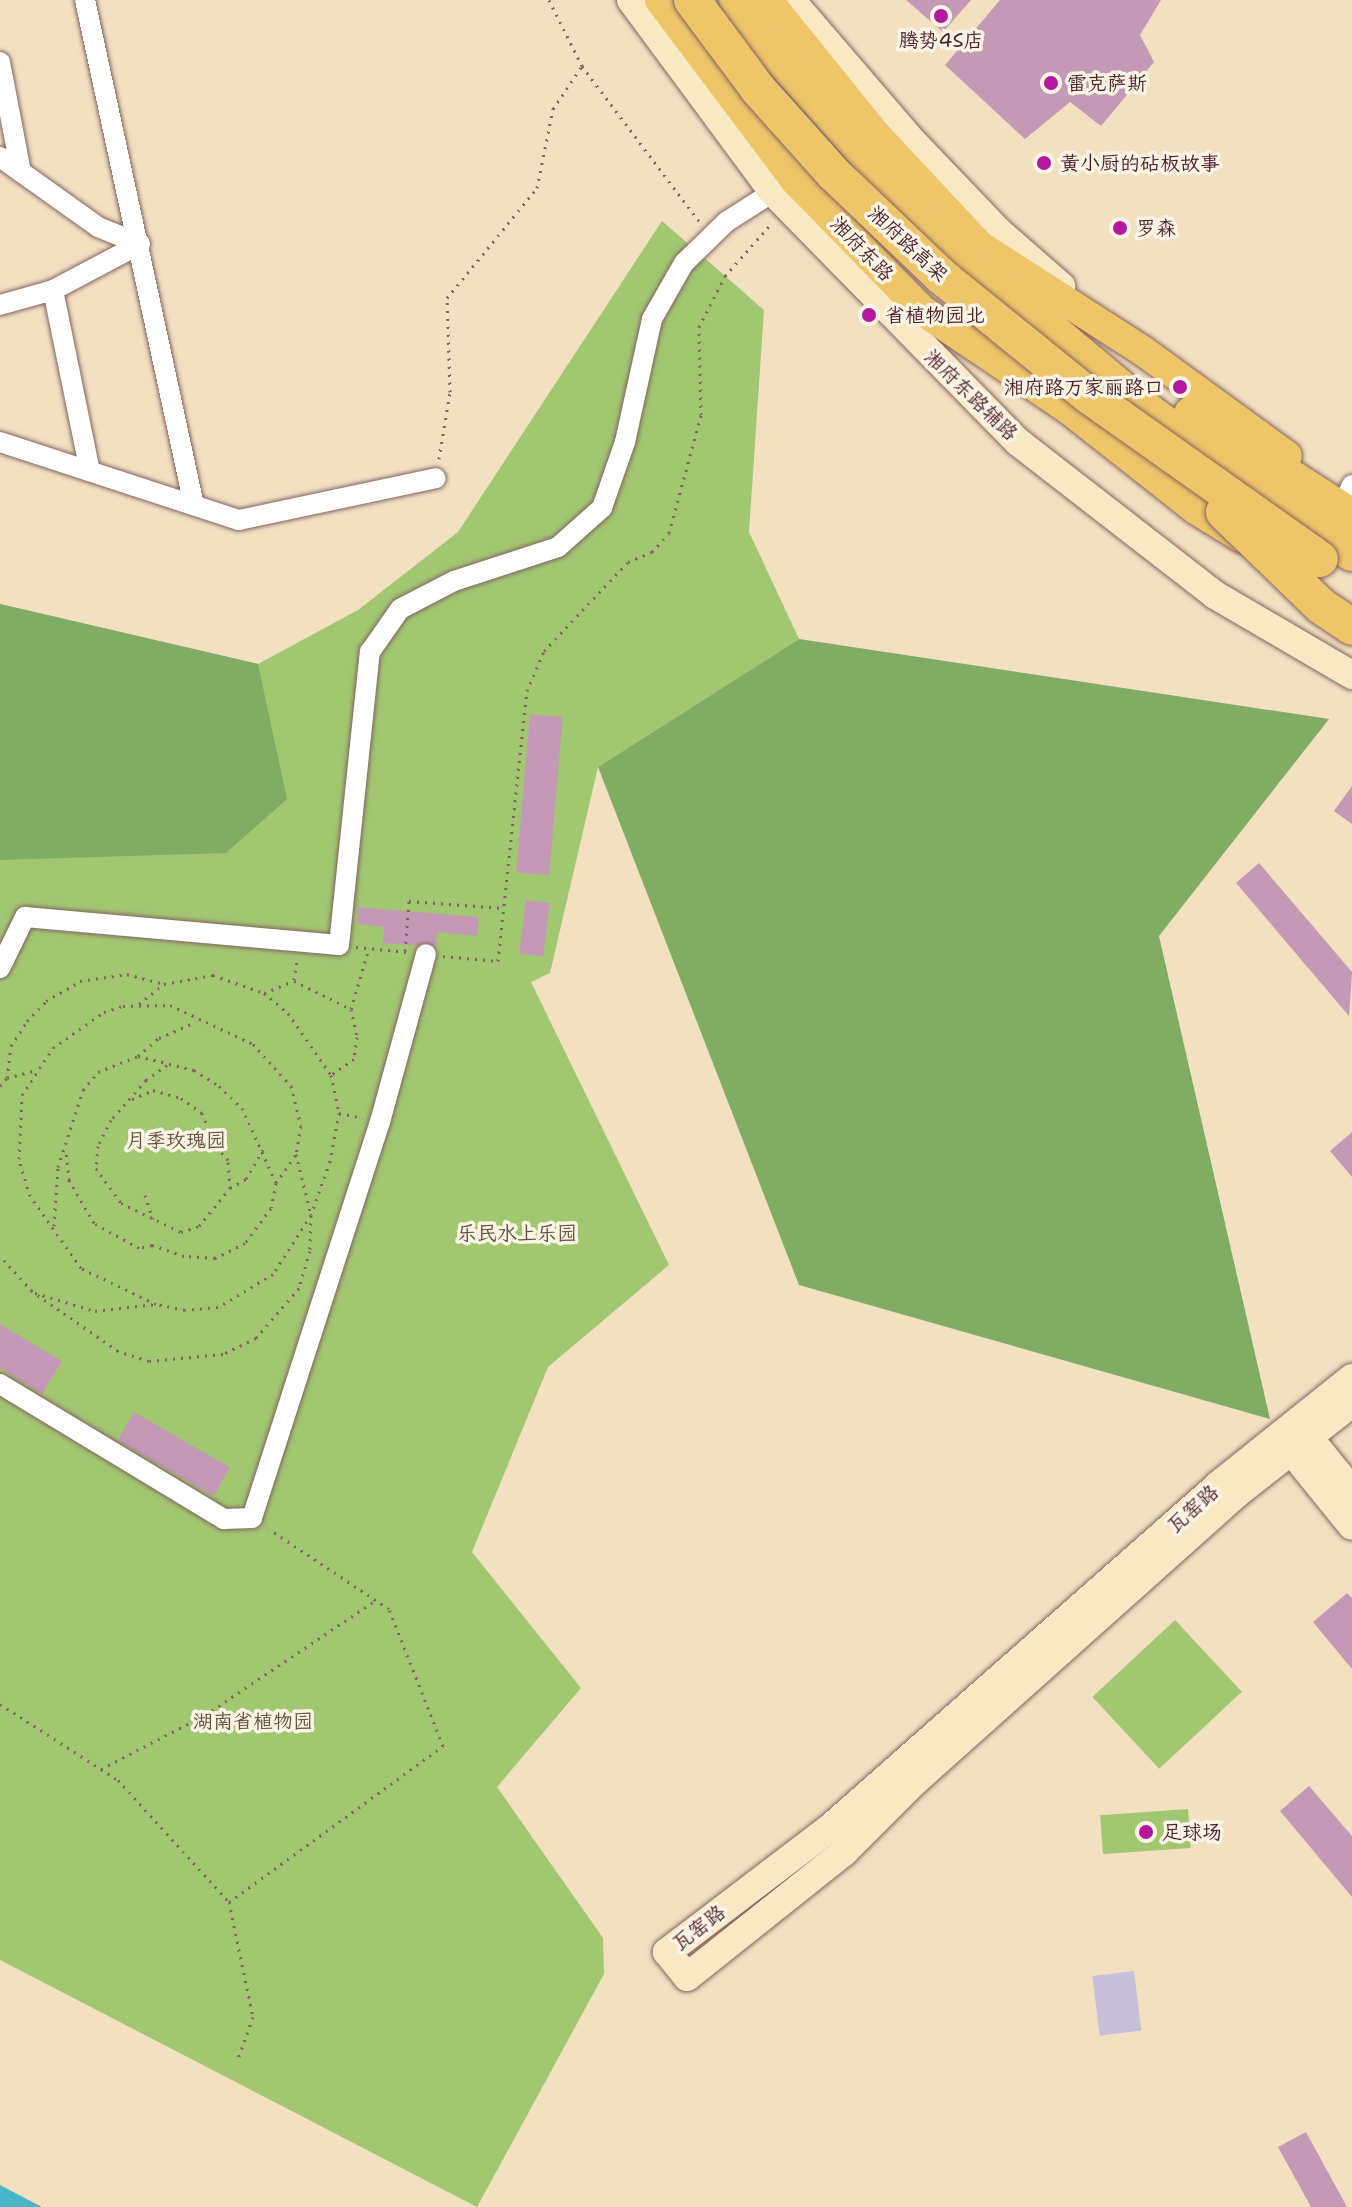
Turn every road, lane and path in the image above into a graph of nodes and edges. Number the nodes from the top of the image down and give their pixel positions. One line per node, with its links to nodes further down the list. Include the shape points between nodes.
1 (85, 0): 16 (street)
2 (549, 0): 11 (path)
3 (631, 0): 9 (main road, 湘府东路辅路)
4 (660, 0): 9 (main road, 湘府东路)
5 (714, 0): 9 (main road)
6 (737, 0): 9 (main road); 25 (highway, 湘府路高架, via 771,47 931,227 1025,311 1151,414)
7 (767, 0): 19 (main road, via 876,135 980,246)
8 (791, 0): 19 (main road, via 998,231)
9 (682, 38): 14 (main road, 湘府东路辅路); 20 (highway, 湘府路高架, bridge, via 758,89 834,174 941,276); 27 (main road, 湘府东路, via 796,181 923,311 1071,411 1197,510)
10 (0, 62): 13 (street)
11 (582, 66): 15 (path); 23 (path, via 553,109 537,188 447,298 450,392)
12 (0, 157): 13 (street)
13 (21, 172): 16 (street, via 98,227)
14 (780, 199): 15 (street); 29 (main road, 湘府东路辅路, via 1018,442 1215,595); 30 (path, via 725,276 699,327 701,415 669,533 652,552 628,562 544,651 527,691)
15 (711, 237): 31 (street, via 684,263 652,319 625,442 602,508 558,547 454,581 400,609 370,652)
16 (140, 244): 17 (street); 24 (street)
17 (53, 290): 18 (street); 22 (street)
18 (0, 305)
19 (1143, 351): 25 (main road)
20 (1142, 433): 25 (highway, 湘府路高架, bridge); 28 (highway, bridge, via 1321,606)
21 (0, 442): 22 (street)
22 (89, 467): 24 (street)
23 (436, 478): 24 (street, via 239,520)
24 (193, 501)
25 (1345, 522): 26 (highway)
26 (1352, 581)
27 (1352, 607)
28 (1352, 627)
29 (1352, 675)
30 (503, 908): 33 (path, via 498,961); 33 (path, via 409,901)
31 (339, 945): 32 (path); 34 (street, via 25,917)
32 (369, 948): 33 (path); 38 (path)
33 (416, 953): 48 (street)
34 (0, 968)
35 (164, 984): 36 (path, via 213,975); 37 (path); 44 (path, via 127,974 102,975 57,994 27,1021 11,1046)
36 (264, 993): 38 (path, via 294,981); 43 (path, via 288,1013)
37 (138, 1004): 39 (path, via 170,1005); 42 (path, via 104,1012 79,1026)
38 (351, 1009): 43 (path, via 357,1037 354,1059)
39 (198, 1021): 40 (path, via 159,1038); 53 (path, via 222,1026 253,1044 291,1086 301,1126)
40 (138, 1056): 41 (path); 51 (path, via 98,1072 83,1090)
41 (167, 1065): 46 (path); 52 (path, via 194,1070 219,1086 242,1108)
42 (36, 1070): 44 (path); 59 (path, via 22,1095 19,1159 30,1196)
43 (331, 1075): 47 (path)
44 (7, 1078): 45 (path)
45 (0, 1086)
46 (128, 1100): 50 (path, via 153,1090 181,1098 202,1113); 58 (path, via 98,1146 96,1168 121,1203)
47 (339, 1113): 48 (path); 57 (path, via 330,1161)
48 (380, 1122): 68 (street)
49 (183, 1140): 50 (path, via 189,1134 210,1139)
50 (216, 1147): 55 (path, via 228,1160)
51 (66, 1149): 54 (path, via 73,1190 94,1223 139,1248 152,1245 184,1256 215,1258 245,1243 271,1208); 59 (path, via 58,1167)
52 (263, 1150): 54 (path); 55 (path, via 246,1179)
53 (296, 1154): 54 (path); 57 (path)
54 (276, 1183)
55 (230, 1188): 58 (path, via 199,1226 181,1232)
56 (145, 1195): 58 (path)
57 (311, 1215): 61 (path, via 310,1251 299,1288 256,1338 223,1354 149,1361 118,1351); 62 (path, via 273,1274 248,1293 218,1307 185,1310)
58 (153, 1219)
59 (54, 1226): 62 (path, via 81,1268)
60 (0, 1256): 61 (path)
61 (32, 1291): 62 (path, via 95,1311)
62 (156, 1304)
63 (1352, 1378): 66 (main road, 瓦窑路)
64 (0, 1384): 68 (street, via 224,1519)
65 (1352, 1403): 66 (main road, 瓦窑路)
66 (1294, 1437): 66 (main road, 瓦窑路, via 902,1767 667,1952 687,1977 844,1852); 67 (main road); 69 (main road)
67 (1352, 1491)
68 (252, 1518): 70 (path)
69 (1352, 1526)
70 (376, 1600): 72 (path, via 205,1715); 73 (path, via 389,1609 443,1746)
71 (0, 1704): 72 (path)
72 (101, 1769): 73 (path, via 118,1780)
73 (229, 1902): 74 (path, via 253,2017)
74 (238, 2059)

